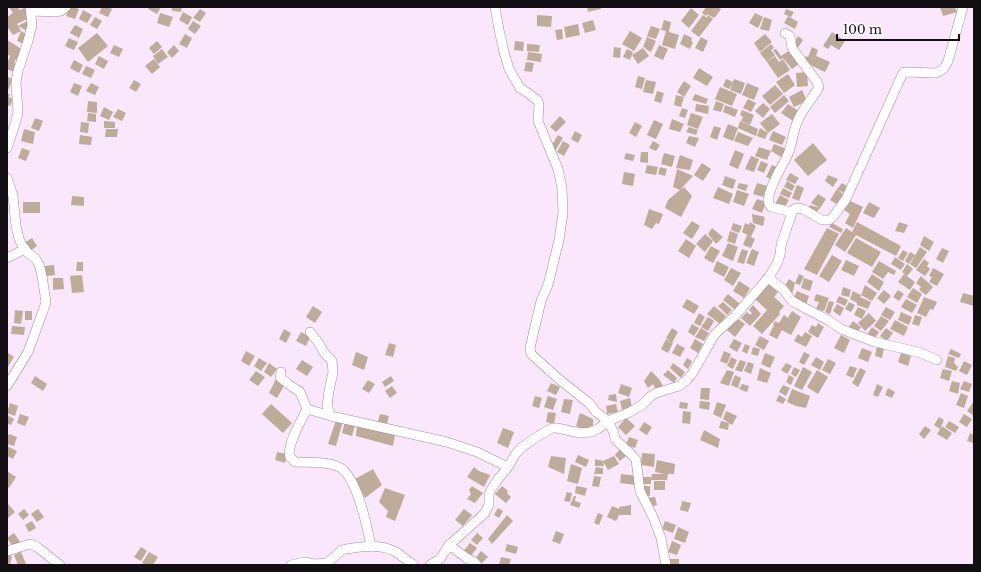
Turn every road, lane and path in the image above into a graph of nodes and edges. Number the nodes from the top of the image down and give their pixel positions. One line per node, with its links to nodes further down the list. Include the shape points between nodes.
1 (66, 7): 4 (street, via 57,12)
2 (495, 7): 18 (street, via 498,30 509,69 520,88 538,101 538,121 558,169 562,188 563,213 559,240 548,285 538,310 530,351)
3 (963, 7): 8 (street, via 944,69 936,73 904,72 846,199 833,217 822,220 797,208)
4 (31, 9): 6 (street, via 32,25 16,82 18,113)
5 (785, 33): 8 (street, via 790,36 792,48 819,87 797,121 788,154 771,188 768,203 771,207)
6 (7, 148)
7 (7, 178): 9 (street, via 13,196 19,239)
8 (792, 212): 11 (street, via 777,264)
9 (25, 249): 10 (street); 15 (street, via 39,264 46,302 28,352)
10 (7, 258)
11 (768, 278): 13 (street, via 783,289 792,301 841,329 859,337 918,352); 18 (street, via 735,316 715,334 686,381 679,386 656,393 642,405)
12 (310, 332): 17 (street, via 324,354 332,361 333,372 327,406)
13 (937, 360)
14 (281, 372): 16 (street, via 280,377 300,392)
15 (7, 386)
16 (307, 409): 17 (street); 21 (street, via 293,436 290,458 295,462 339,466 348,474 357,491)
17 (331, 416): 19 (street, via 447,442 477,452)
18 (608, 421): 19 (street, via 591,432 552,428 521,448); 28 (street, via 615,439 636,460 640,491 661,538)
19 (508, 467): 20 (street, via 492,488 489,505 484,514)
20 (449, 545): 26 (street, via 440,559); 27 (street)
21 (371, 546): 24 (street, via 346,548 327,563 304,562); 25 (street, via 394,551)
22 (7, 551): 23 (street, via 30,544)
23 (60, 565)
24 (291, 565)
25 (414, 565)
26 (430, 565)
27 (477, 565)
28 (666, 565)

